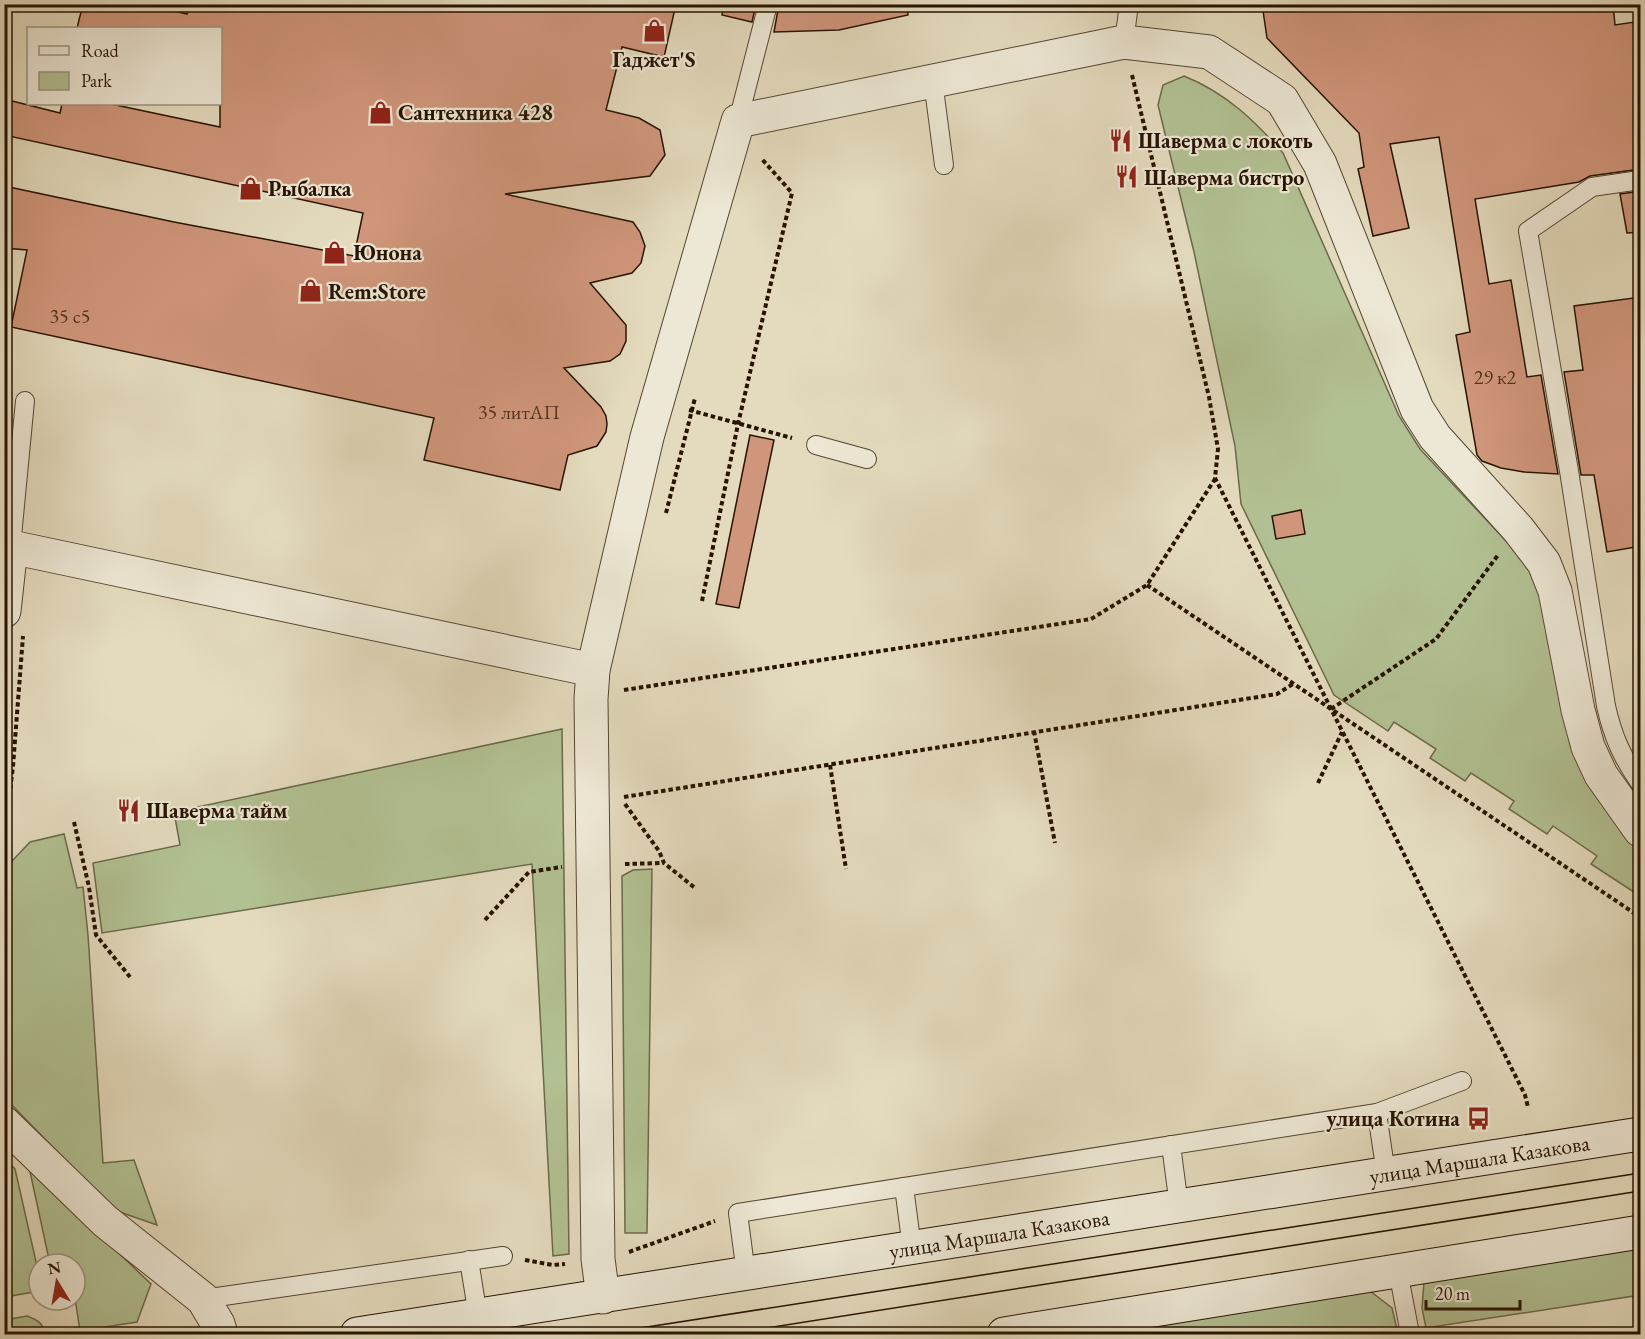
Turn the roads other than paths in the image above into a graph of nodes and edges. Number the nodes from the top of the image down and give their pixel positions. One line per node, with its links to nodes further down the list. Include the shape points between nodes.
1 (768, 4): 5 (lane)
2 (1129, 4): 3 (lane)
3 (1124, 42): 4 (street); 16 (street, via 1209,52 1282,100 1320,164 1417,409 1435,437 1544,563 1555,591 1588,747 1601,776)
4 (933, 81): 5 (street); 6 (lane)
5 (738, 121): 14 (street, via 647,437)
6 (944, 165)
7 (1641, 180): 15 (lane, via 1592,187 1528,231 1606,706 1613,735)
8 (26, 400): 9 (lane)
9 (13, 445): 12 (lane)
10 (816, 445): 11 (lane)
11 (867, 459)
12 (11, 547): 13 (street); 14 (street)
13 (4, 611)
14 (593, 670): 31 (street, via 598,1259)
15 (1641, 783)
16 (1641, 830)
17 (1462, 1081): 18 (lane)
18 (1377, 1113): 21 (lane); 22 (lane)
19 (4, 1123): 32 (street, via 105,1221)
20 (1641, 1134): 22 (street, улица Маршала Казакова)
21 (1171, 1145): 23 (lane); 24 (lane)
22 (1386, 1174): 24 (street, улица Маршала Казакова)
23 (904, 1187): 26 (lane); 30 (lane, via 738,1213)
24 (1179, 1206): 26 (street, улица Маршала Казакова)
25 (1641, 1232): 29 (street)
26 (912, 1248): 30 (street, улица Маршала Казакова)
27 (503, 1256): 28 (lane)
28 (469, 1260): 32 (lane); 33 (lane)
29 (1398, 1271): 36 (street); 37 (lane)
30 (746, 1274): 31 (street, улица Маршала Казакова)
31 (603, 1297): 33 (street, улица Маршала Казакова)
32 (203, 1299): 34 (street)
33 (478, 1316): 35 (street, улица Маршала Казакова)
34 (221, 1335)
35 (357, 1335)
36 (1004, 1335)
37 (1410, 1335)

